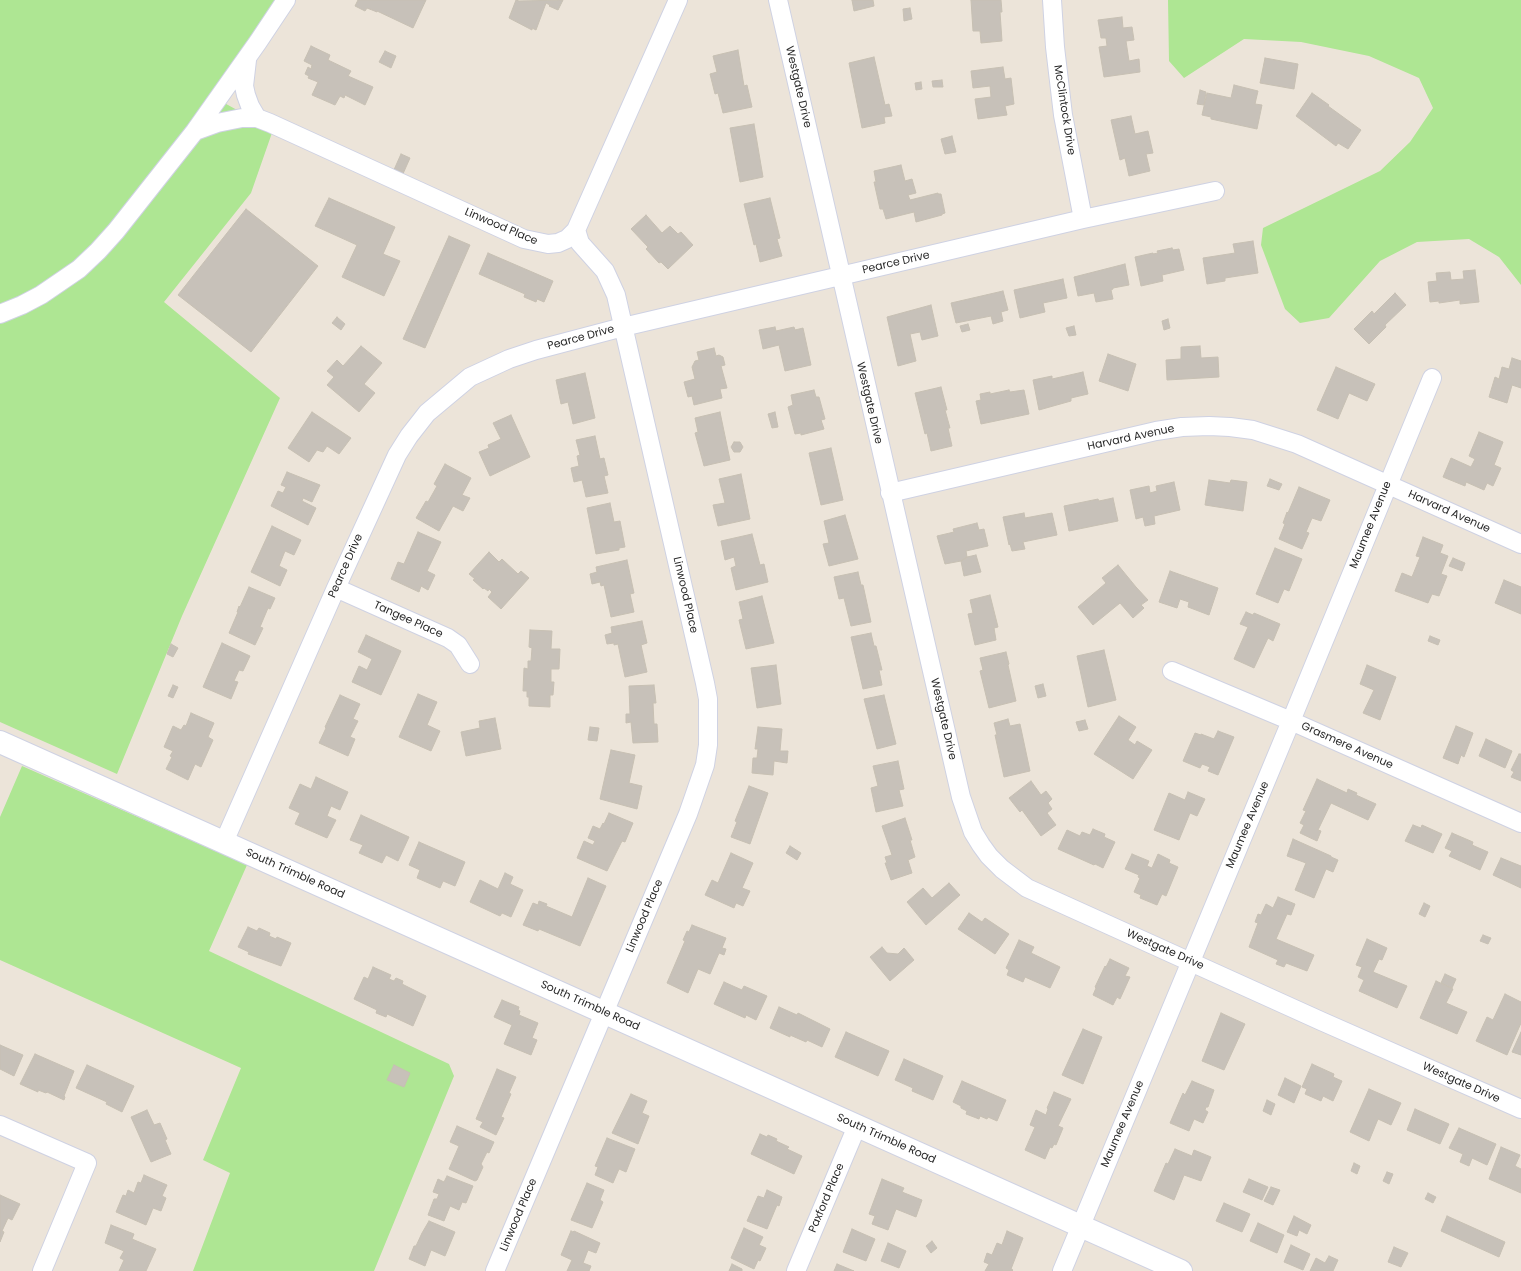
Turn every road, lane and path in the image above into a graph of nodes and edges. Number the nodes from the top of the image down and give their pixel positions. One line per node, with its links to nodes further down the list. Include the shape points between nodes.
1 (286, 0): 5 (street)
2 (678, 0): 10 (street)
3 (778, 0): 11 (street, Westgate Drive)
4 (1052, 0): 9 (street, McClintock Drive, via 1063,116)
5 (247, 57): 6 (street, via 244,86 250,106); 7 (street)
6 (264, 121): 7 (street, via 242,118 228,120); 10 (street, Linwood Place, via 532,242 558,244)
7 (195, 131): 12 (street, via 98,251 78,269 41,295)
8 (1215, 191): 9 (street, Pearce Drive)
9 (1083, 219): 11 (street, Pearce Drive)
10 (576, 230): 13 (street, Linwood Place, via 580,244 605,271 612,284)
11 (840, 276): 13 (street, Pearce Drive); 16 (street, Westgate Drive)
12 (0, 314)
13 (623, 327): 18 (street, Pearce Drive, via 562,342 509,359 470,377 427,414 409,436 388,472); 26 (street, Linwood Place, via 705,683 709,730 705,765 699,786)
14 (1432, 378): 15 (street, Maumee Avenue)
15 (1388, 484): 16 (street, Harvard Avenue, via 1279,438 1253,430 1209,426 1156,431); 17 (street, Harvard Avenue); 21 (street, Maumee Avenue)
16 (890, 494): 25 (street, Westgate Drive, via 961,798 973,832 981,845 1002,870 1027,888)
17 (1521, 544)
18 (336, 588): 19 (street, Tangee Place, via 448,638 458,645); 24 (street, Pearce Drive)
19 (470, 664)
20 (1172, 671): 21 (street, Grasmere Avenue)
21 (1291, 721): 23 (street, Grasmere Avenue); 25 (street, Maumee Avenue)
22 (0, 742): 24 (main road, South Trimble Road)
23 (1521, 823)
24 (224, 842): 26 (main road, South Trimble Road)
25 (1191, 962): 27 (street, Westgate Drive); 30 (street, Maumee Avenue)
26 (604, 1013): 29 (main road, South Trimble Road); 32 (street, Linwood Place)
27 (1521, 1109)
28 (0, 1125): 31 (street, via 87,1164)
29 (857, 1126): 30 (main road, South Trimble Road); 33 (street, Paxford Place)
30 (1081, 1226): 34 (street, Maumee Avenue); 35 (main road, South Trimble Road)
31 (42, 1271)
32 (495, 1271)
33 (796, 1271)
34 (1062, 1271)
35 (1181, 1271)

